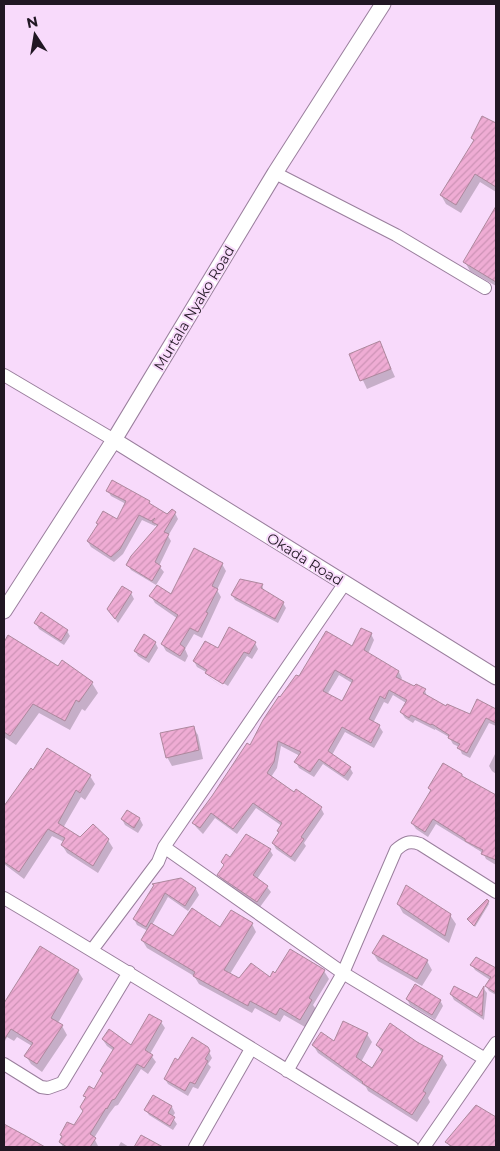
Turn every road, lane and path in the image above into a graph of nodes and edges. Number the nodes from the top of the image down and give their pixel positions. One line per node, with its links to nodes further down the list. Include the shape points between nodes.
1 (383, 4): 2 (street, Murtala Nyako Road)
2 (275, 173): 3 (street, via 396,235); 5 (street, Murtala Nyako Road)
3 (484, 288)
4 (4, 375): 5 (street)
5 (114, 440): 6 (street, Okada Road); 7 (street, Murtala Nyako Road)
6 (345, 583): 8 (street, Okada Road); 9 (street)
7 (4, 611)
8 (496, 677)
9 (164, 847): 12 (street, via 158,862); 14 (street)
10 (496, 892): 14 (street, via 420,844 403,844 396,850)
11 (4, 898): 12 (street)
12 (92, 950): 13 (street)
13 (129, 972): 16 (street); 18 (street, via 62,1082 48,1088 41,1087)
14 (343, 974): 17 (street); 19 (street)
15 (496, 1043): 17 (street)
16 (250, 1049): 19 (street); 20 (street)
17 (484, 1060): 22 (street)
18 (4, 1064)
19 (287, 1071): 21 (street)
20 (195, 1147)
21 (412, 1147)
22 (424, 1147)

